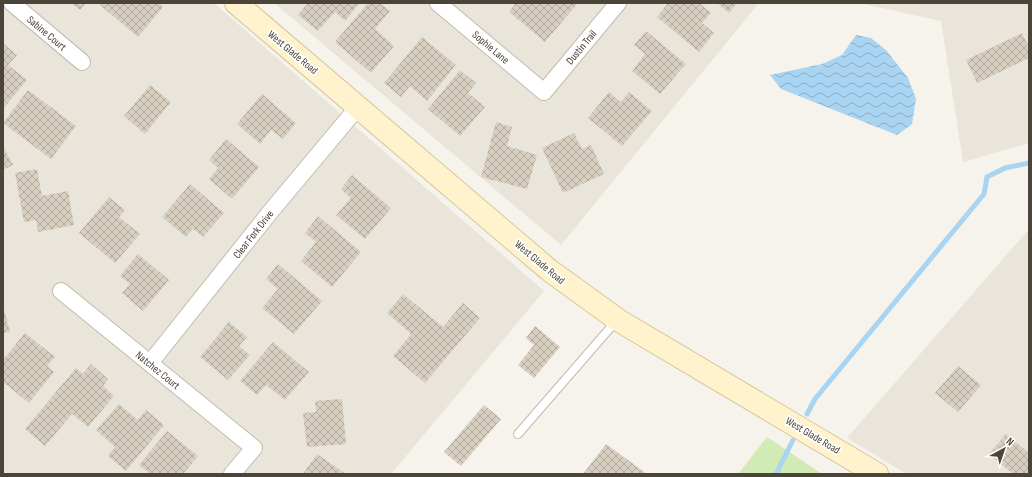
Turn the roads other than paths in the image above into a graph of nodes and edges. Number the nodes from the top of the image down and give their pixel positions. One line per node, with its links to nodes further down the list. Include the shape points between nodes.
1 (12, 3): 5 (street, Sabine Court)
2 (236, 3): 7 (main road, West Glade Road)
3 (438, 3): 6 (street, Sophie Lane)
4 (618, 3): 6 (street, Dustin Trail)
5 (82, 62)
6 (544, 92)
7 (358, 107): 9 (main road, West Glade Road, via 550,271); 10 (street, Clear Fork Drive)
8 (62, 291): 10 (street, Natchez Court)
9 (618, 320): 11 (lane); 13 (main road, West Glade Road)
10 (150, 363): 12 (street, Natchez Court, via 254,448)
11 (518, 434)
12 (232, 474)
13 (877, 474)

